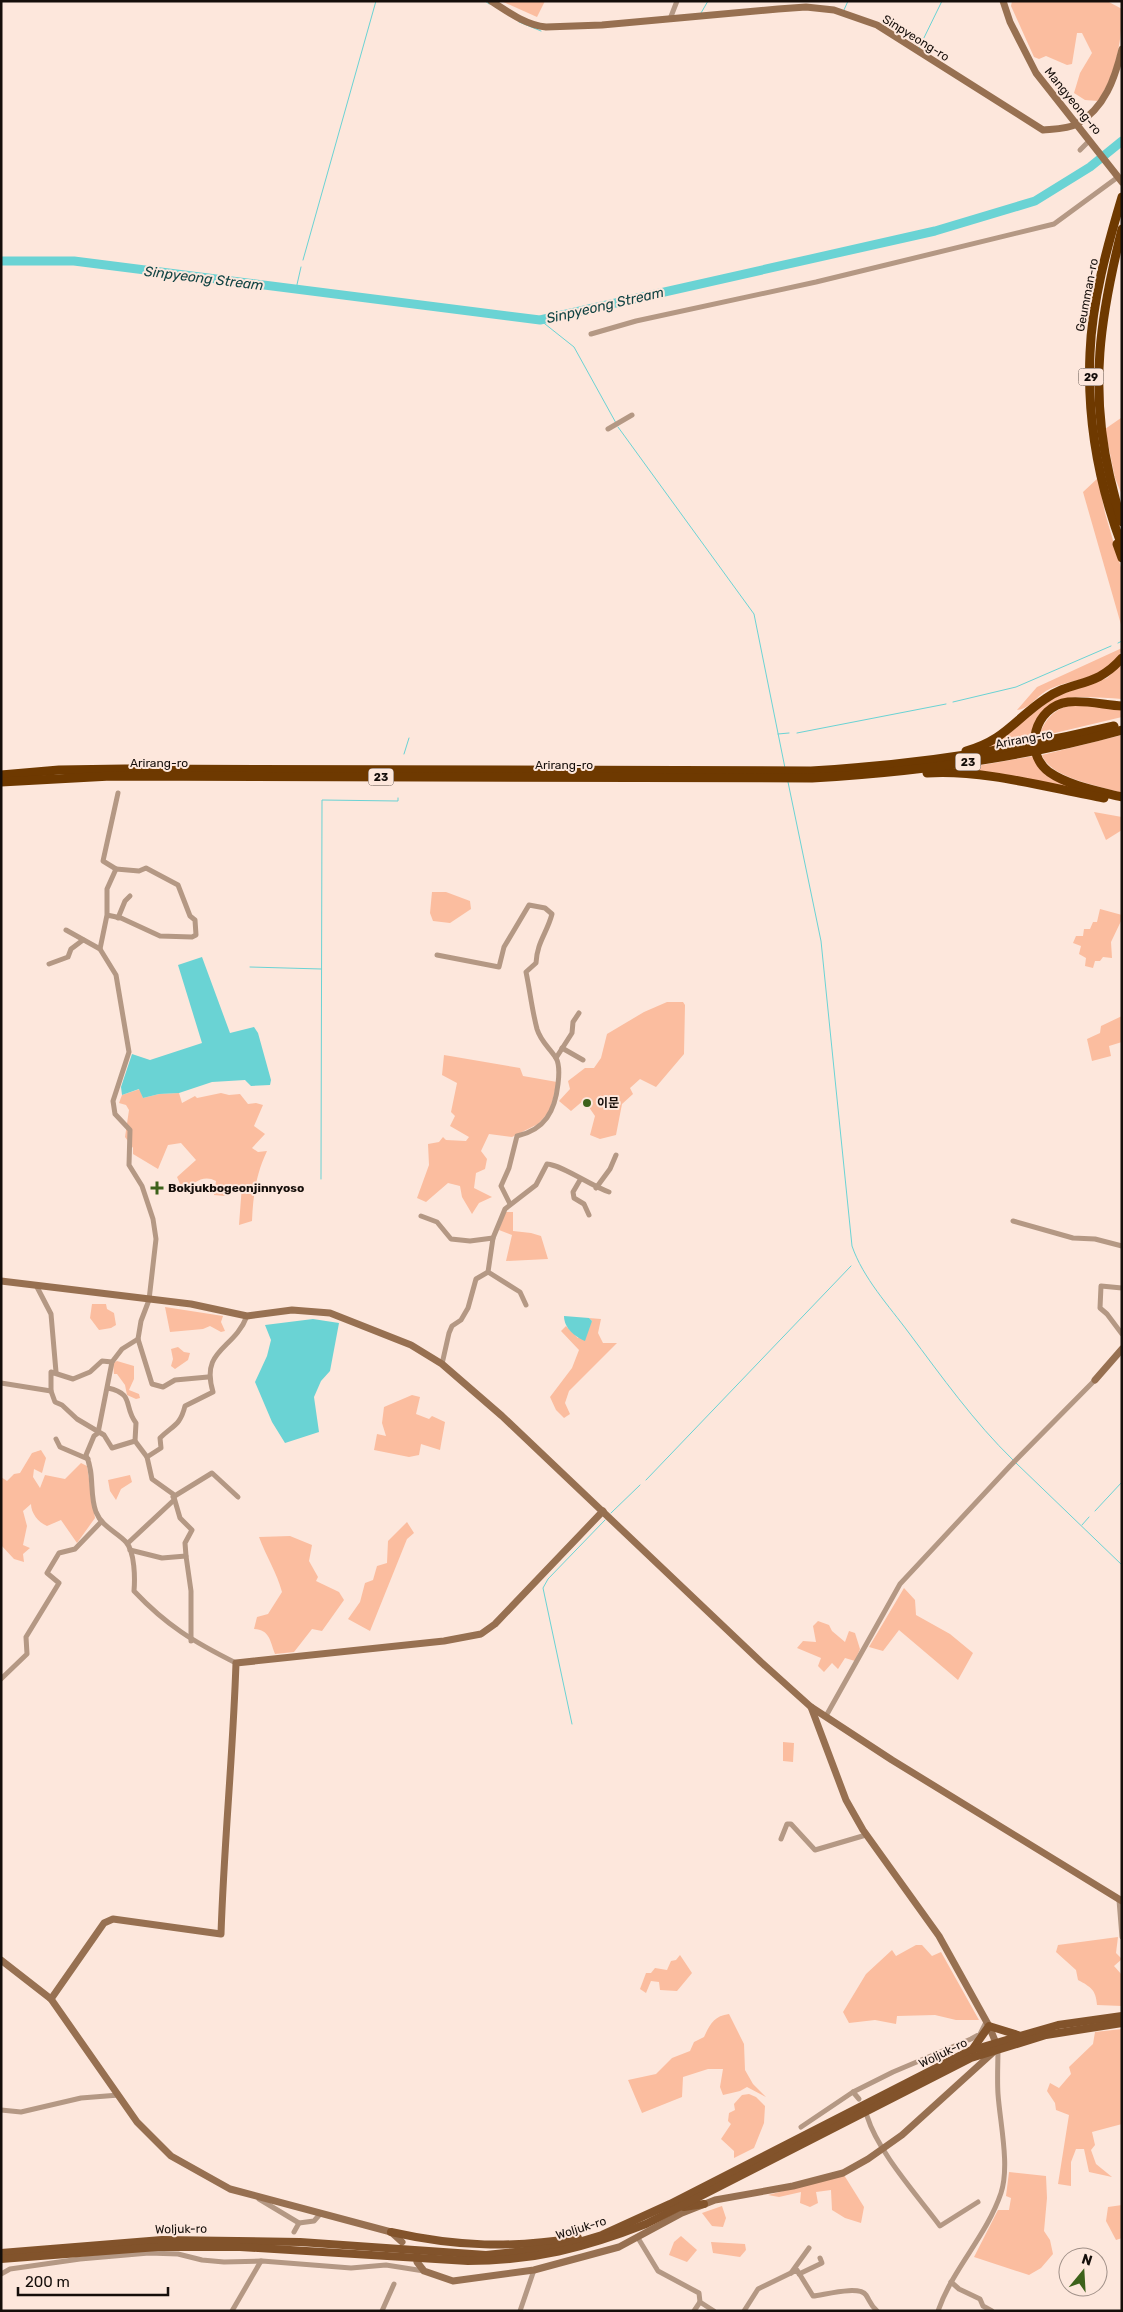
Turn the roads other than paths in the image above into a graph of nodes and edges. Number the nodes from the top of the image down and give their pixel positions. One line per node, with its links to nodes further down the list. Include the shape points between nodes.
1 (491, 1): 4 (street, Sinpyeong-ro, via 538,26)
2 (678, 1): 4 (street)
3 (1003, 1): 6 (street, Mangyeong-ro, via 1036,73)
4 (670, 19): 6 (street, Sinpyeong-ro, via 806,7 834,10 877,25 1043,130)
5 (1122, 50): 6 (street, via 1111,86 1099,104)
6 (1077, 124): 7 (street, Mangyeong-ro)
7 (1091, 141): 8 (street); 9 (street, Mangyeong-ro)
8 (1080, 150)
9 (1118, 178): 12 (street, via 1054,224)
10 (1122, 197): 16 (highway, Geumman-ro / 29, via 1095,309 1090,353 1092,431)
11 (1122, 229): 15 (highway, Geumman-ro / 29, via 1105,302 1098,351 1099,414 1104,453)
12 (591, 334)
13 (632, 415): 14 (street)
14 (608, 429)
15 (1121, 519)
16 (1121, 545): 17 (highway, 29, via 1118,544)
17 (1122, 558)
18 (1122, 658): 22 (highway, via 1105,675 1046,698 998,738 960,753)
19 (1122, 706): 29 (highway, via 1069,701 1050,708 1036,728 1035,749 1039,761 1049,772 1083,787)
20 (1122, 724): 22 (highway, Arirang-ro / 23, via 1048,742)
21 (1122, 730): 23 (highway, Arirang-ro / 23, via 1023,754)
22 (956, 758): 24 (highway, Arirang-ro / 23)
23 (916, 770): 24 (highway, Arirang-ro / 23); 30 (highway, via 921,774 949,772 1032,784)
24 (812, 774): 26 (highway, Arirang-ro / 23)
25 (1, 775): 26 (highway, Arirang-ro / 23, via 126,769)
26 (759, 775): 27 (highway, Arirang-ro / 23, via 111,776)
27 (1, 782)
28 (118, 793): 31 (street, via 103,861)
29 (1122, 797)
30 (1122, 802)
31 (116, 869): 33 (street, via 107,889); 34 (street, via 139,871 146,868 178,885 190,916 195,920 196,935 160,936)
32 (130, 896): 34 (street)
33 (107, 915): 34 (street); 37 (street)
34 (118, 918)
35 (66, 930): 36 (street)
36 (83, 940): 37 (street); 39 (street, via 71,949 68,957)
37 (100, 949): 58 (street, via 116,975 129,1052 113,1101 115,1114 130,1130 129,1165 142,1186 153,1219 156,1258)
38 (437, 955): 42 (street, via 499,967 504,947 529,905 545,908 552,914 536,948 536,963 526,972 538,1030 545,1047)
39 (49, 964)
40 (579, 1014): 41 (street)
41 (562, 1048): 42 (street); 43 (street)
42 (556, 1058): 48 (street, via 559,1075 553,1111 527,1134 516,1136 501,1186)
43 (583, 1060)
44 (616, 1155): 46 (street)
45 (580, 1180): 46 (street); 48 (street, via 554,1165 546,1164 536,1185); 50 (street, via 573,1192 574,1198 584,1204)
46 (596, 1188): 47 (street)
47 (609, 1192)
48 (510, 1204): 52 (street, via 499,1220)
49 (421, 1216): 52 (street, via 437,1222 452,1239)
50 (589, 1216)
51 (1013, 1221): 53 (street, via 1073,1238 1095,1239)
52 (493, 1238): 54 (street)
53 (1122, 1246)
54 (488, 1272): 59 (street, via 516,1289); 65 (street, via 476,1279 468,1308 461,1320 452,1326)
55 (1, 1281): 56 (street)
56 (37, 1287): 58 (street); 66 (street, via 51,1314)
57 (1122, 1288): 61 (street, via 1101,1286 1100,1308)
58 (149, 1300): 60 (street, via 191,1304); 62 (street)
59 (526, 1305)
60 (248, 1316): 65 (street, via 292,1310 330,1313 397,1338); 67 (street, via 242,1329 213,1358)
61 (1122, 1334)
62 (138, 1339): 64 (street, via 122,1349); 67 (street, via 152,1384 163,1387 175,1380)
63 (1122, 1349): 68 (street)
64 (112, 1362): 66 (street, via 102,1361 90,1372 73,1379); 70 (street)
65 (442, 1364): 79 (street)
66 (56, 1372): 71 (street, via 51,1372 49,1377)
67 (208, 1377): 75 (street, via 213,1392 185,1406 177,1426 160,1438 161,1448)
68 (1095, 1380): 88 (street, via 900,1584)
69 (1, 1383): 71 (street)
70 (108, 1388): 72 (street); 74 (street, via 120,1391 126,1397 136,1423)
71 (51, 1391): 72 (street, via 55,1402)
72 (98, 1433): 74 (street, via 104,1435 112,1448); 76 (street, via 86,1455)
73 (56, 1440): 76 (street, via 60,1447)
74 (135, 1441): 75 (street)
75 (147, 1457): 78 (street, via 152,1479)
76 (88, 1459): 80 (street, via 92,1468 92,1498)
77 (238, 1497): 78 (street, via 212,1473)
78 (174, 1498): 81 (street); 83 (street, via 180,1518 192,1530 185,1543)
79 (603, 1511): 85 (street, via 495,1624 481,1634 444,1641); 87 (street)
80 (102, 1522): 81 (street); 86 (street, via 75,1549 59,1553 47,1573 59,1583 26,1637 28,1654)
81 (128, 1543): 82 (street)
82 (130, 1550): 83 (street, via 162,1558); 84 (street, via 136,1575 134,1592 167,1624)
83 (186, 1556): 84 (street, via 191,1591)
84 (191, 1640): 85 (street)
85 (236, 1663): 94 (street, via 221,1934 113,1919 104,1923)
86 (1, 1679)
87 (811, 1707): 88 (street); 89 (street, via 846,1800)
88 (826, 1716): 91 (street, via 893,1761)
89 (866, 1835): 90 (street, via 815,1850 791,1824 787,1824); 97 (street, via 939,1936)
90 (781, 1840)
91 (1121, 1901): 92 (street)
92 (1122, 1937)
93 (1, 1960): 94 (street)
94 (51, 1999): 102 (street)
95 (1122, 2016): 98 (main road, Woljuk-ro, via 1058,2025)
96 (1122, 2023): 99 (main road, Woljuk-ro)
97 (987, 2024): 98 (main road); 99 (street); 100 (main road); 101 (street, via 980,2034 971,2039)
98 (1018, 2035): 99 (main road, Woljuk-ro)
99 (997, 2045): 100 (main road, Woljuk-ro); 107 (street); 111 (main road, Woljuk-ro); 132 (street, via 1005,2170 1002,2191 976,2246)
100 (972, 2050): 116 (main road, Woljuk-ro, via 670,2204)
101 (854, 2092): 103 (street); 106 (street)
102 (119, 2095): 104 (street, via 81,2098 21,2112); 108 (street, via 137,2122 171,2156 230,2189)
103 (859, 2099)
104 (1, 2110)
105 (867, 2116): 107 (street)
106 (801, 2127)
107 (883, 2148): 109 (street, via 940,2226); 110 (street, via 843,2173)
108 (252, 2195): 112 (street); 113 (street)
109 (978, 2202)
110 (704, 2204): 111 (main road); 117 (street)
111 (679, 2207): 123 (main road, Woljuk-ro, via 597,2243 545,2256 502,2261 240,2247 158,2248)
112 (321, 2213): 113 (street, via 314,2221); 115 (street)
113 (299, 2223): 114 (street)
114 (294, 2232)
115 (391, 2232): 116 (main road, via 484,2246 534,2245); 118 (street)
116 (602, 2235): 120 (main road, Woljuk-ro, via 562,2247 486,2255 237,2240 162,2240)
117 (638, 2238): 127 (street, via 619,2247); 134 (street, via 658,2271 699,2293)
118 (402, 2242)
119 (809, 2248): 130 (street)
120 (1, 2253)
121 (295, 2254): 126 (street)
122 (820, 2258): 131 (street, via 822,2263)
123 (1, 2259)
124 (262, 2261): 126 (street); 129 (street, via 224,2262 149,2253 80,2259 10,2269); 135 (street)
125 (417, 2262): 128 (street)
126 (296, 2263): 128 (street, via 351,2268 386,2265)
127 (534, 2270): 128 (street, via 453,2281); 137 (street)
128 (424, 2271)
129 (1, 2274)
130 (791, 2274): 131 (street, via 797,2270); 140 (street, via 758,2289)
131 (799, 2274): 141 (street, via 813,2296 860,2291)
132 (951, 2282): 142 (street); 143 (street, via 980,2299 983,2306)
133 (394, 2284): 136 (street)
134 (700, 2302): 138 (street); 139 (street)
135 (232, 2311)
136 (382, 2311)
137 (520, 2311)
138 (694, 2311)
139 (714, 2311)
140 (744, 2311)
141 (876, 2311)
142 (938, 2311)
143 (992, 2311)

